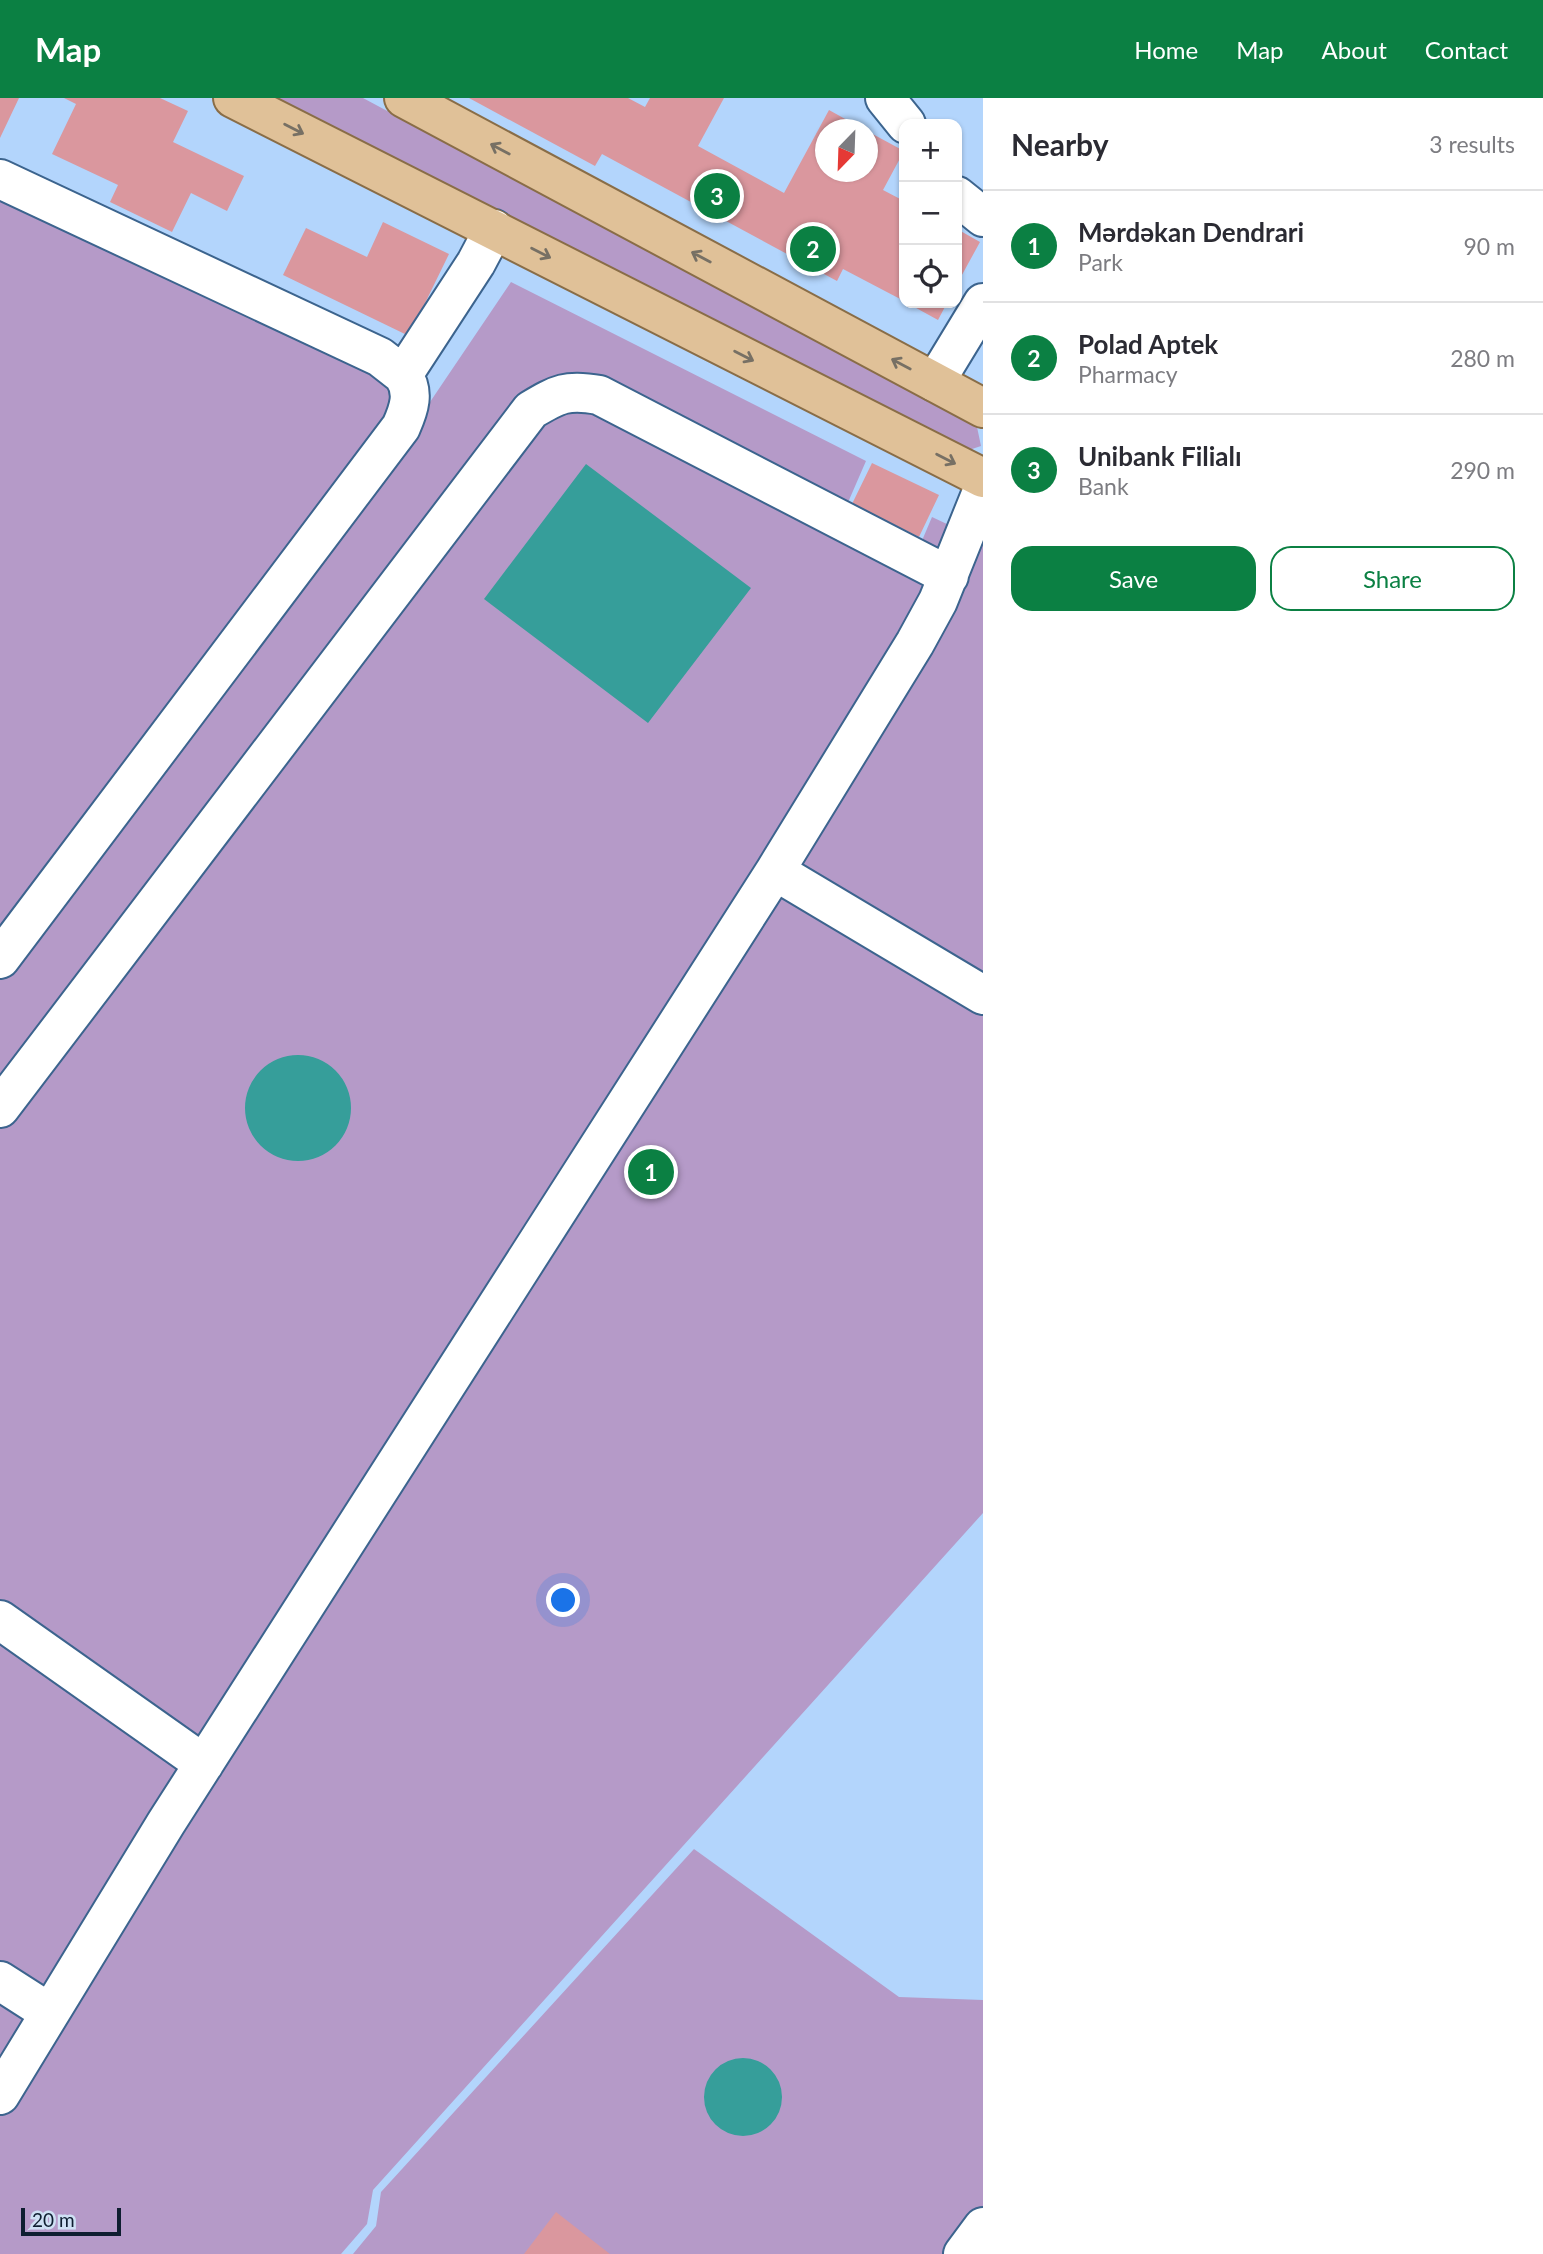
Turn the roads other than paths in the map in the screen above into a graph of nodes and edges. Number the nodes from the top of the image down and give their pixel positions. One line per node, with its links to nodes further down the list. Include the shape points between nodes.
1 (233, 98): 8 (main road, one-way to 8)
2 (404, 98): 11 (main road, one-way to 2)
3 (885, 98): 4 (street)
4 (902, 119)
5 (0, 179): 10 (street, via 380,357)
6 (962, 200): 7 (street)
7 (983, 217)
8 (494, 229): 10 (street, via 477,263); 13 (main road, one-way to 13)
9 (983, 303): 11 (street)
10 (403, 375): 17 (street, via 411,396 401,427)
11 (935, 382): 12 (main road)
12 (983, 408)
13 (983, 478)
14 (983, 489): 15 (street)
15 (949, 576): 16 (street, via 915,643); 19 (street, via 599,394 573,390 547,400 531,410)
16 (775, 871): 18 (street); 21 (street)
17 (0, 959)
18 (983, 995)
19 (0, 1108)
20 (0, 1620): 21 (street)
21 (204, 1763): 23 (street)
22 (0, 1981): 23 (street)
23 (50, 2013): 24 (street)
24 (0, 2095)
25 (983, 2227): 26 (street)
26 (963, 2254)

